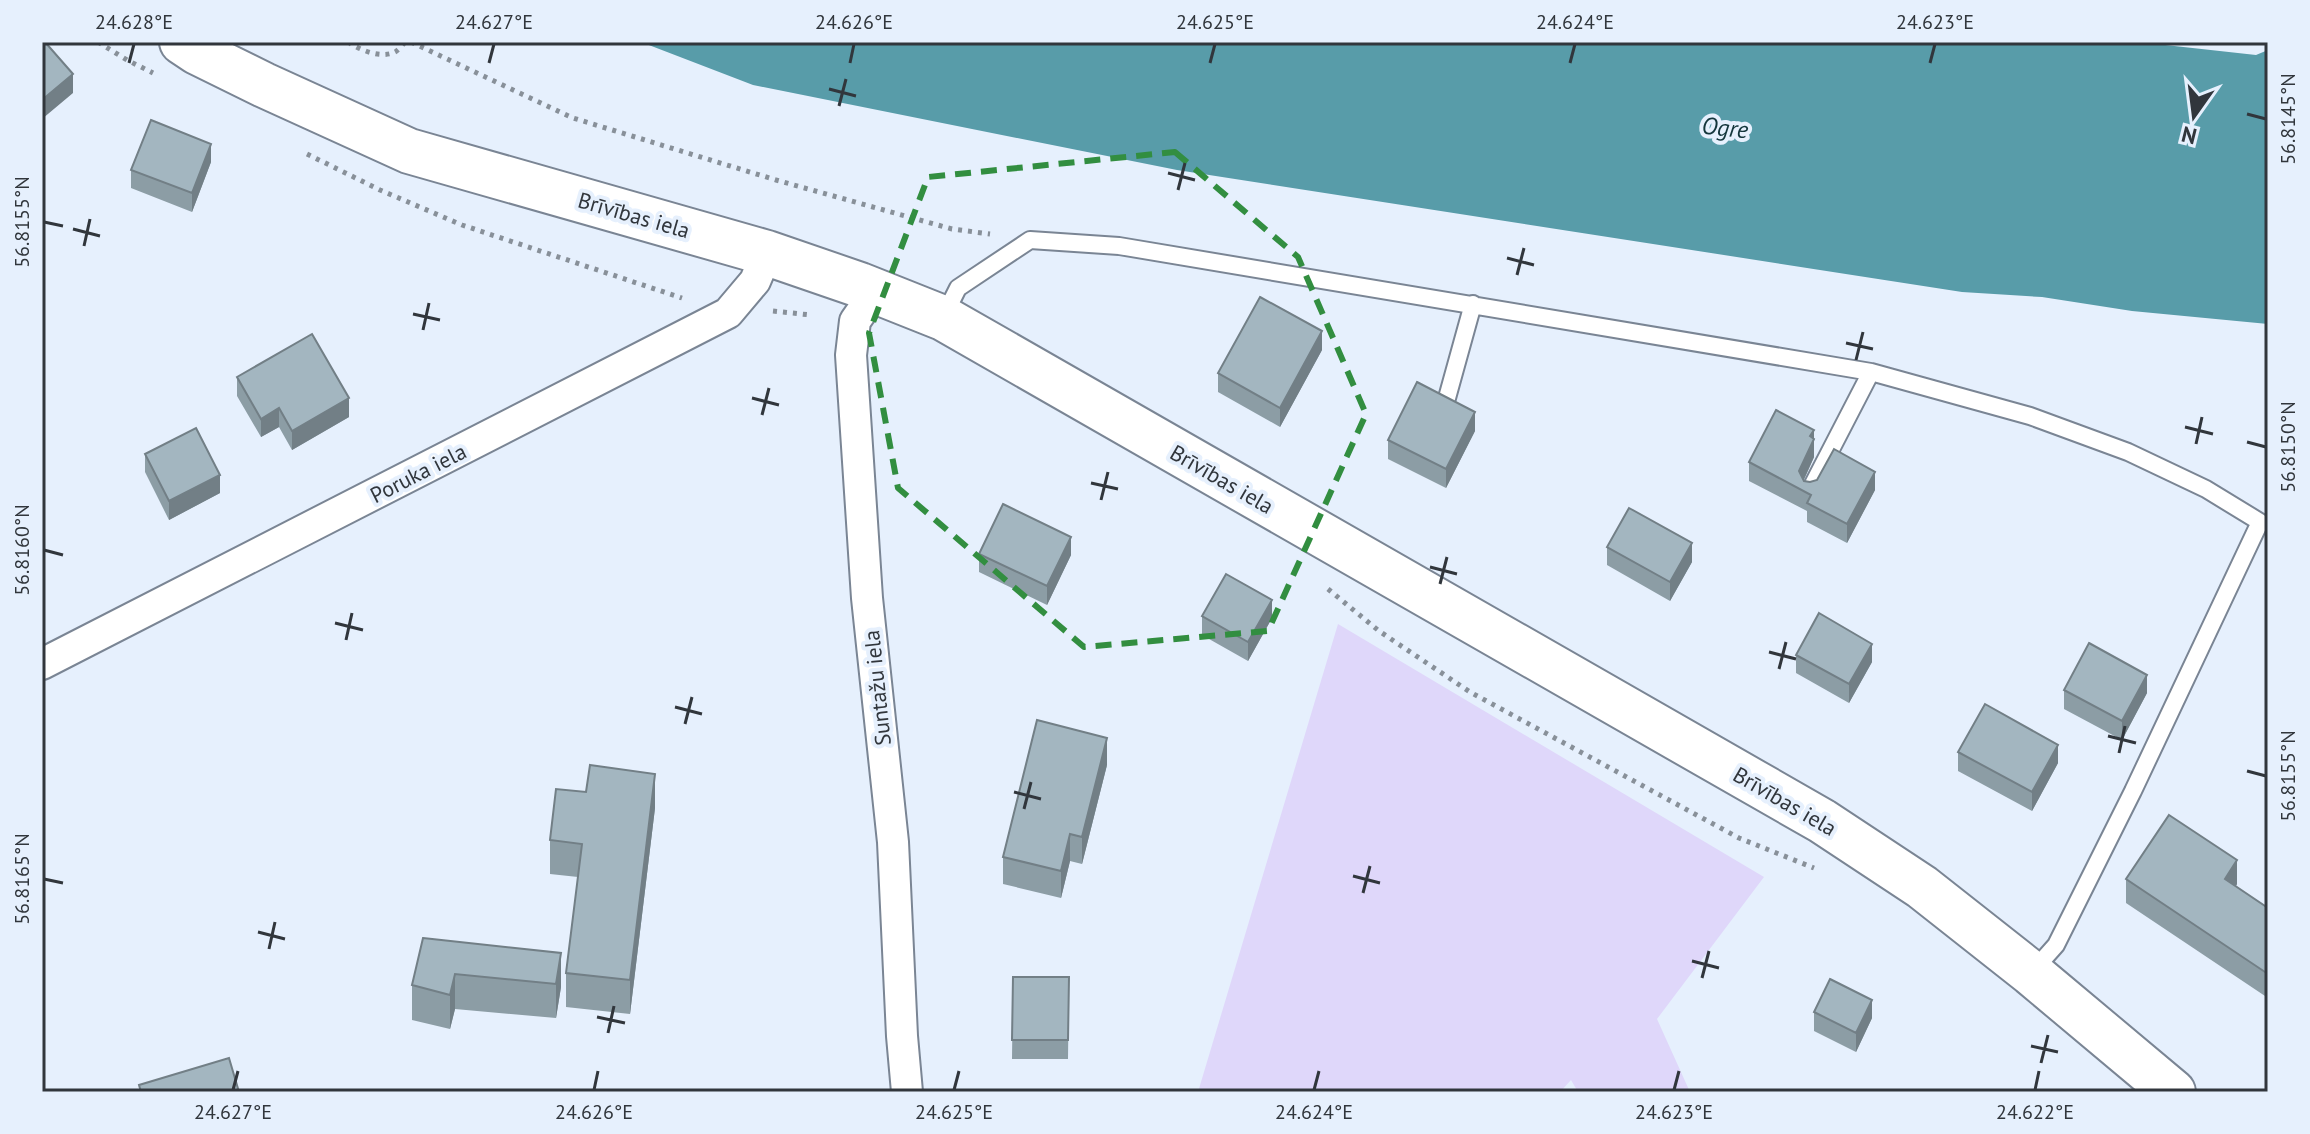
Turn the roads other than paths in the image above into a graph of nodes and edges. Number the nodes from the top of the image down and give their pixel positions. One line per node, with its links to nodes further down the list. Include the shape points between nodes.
1 (182, 42): 2 (main road, Brīvības iela, via 409,151)
2 (767, 253): 3 (main road, Brīvības iela); 9 (street, Poruka iela, via 755,281 728,313)
3 (876, 291): 5 (main road, Brīvības iela); 11 (street, Suntažu iela, via 855,321 851,355 867,598 893,842)
4 (1473, 304): 5 (lane, via 1119,246 1030,240 958,288); 6 (lane); 7 (lane)
5 (943, 318): 10 (main road, Brīvības iela, via 1822,821 1922,887)
6 (1871, 372): 8 (lane); 10 (lane, via 2030,416 2128,452 2260,522 2056,945)
7 (1447, 398)
8 (1810, 490)
9 (42, 664)
10 (2031, 973): 12 (main road, Brīvības iela)
11 (907, 1092)
12 (2173, 1092)

